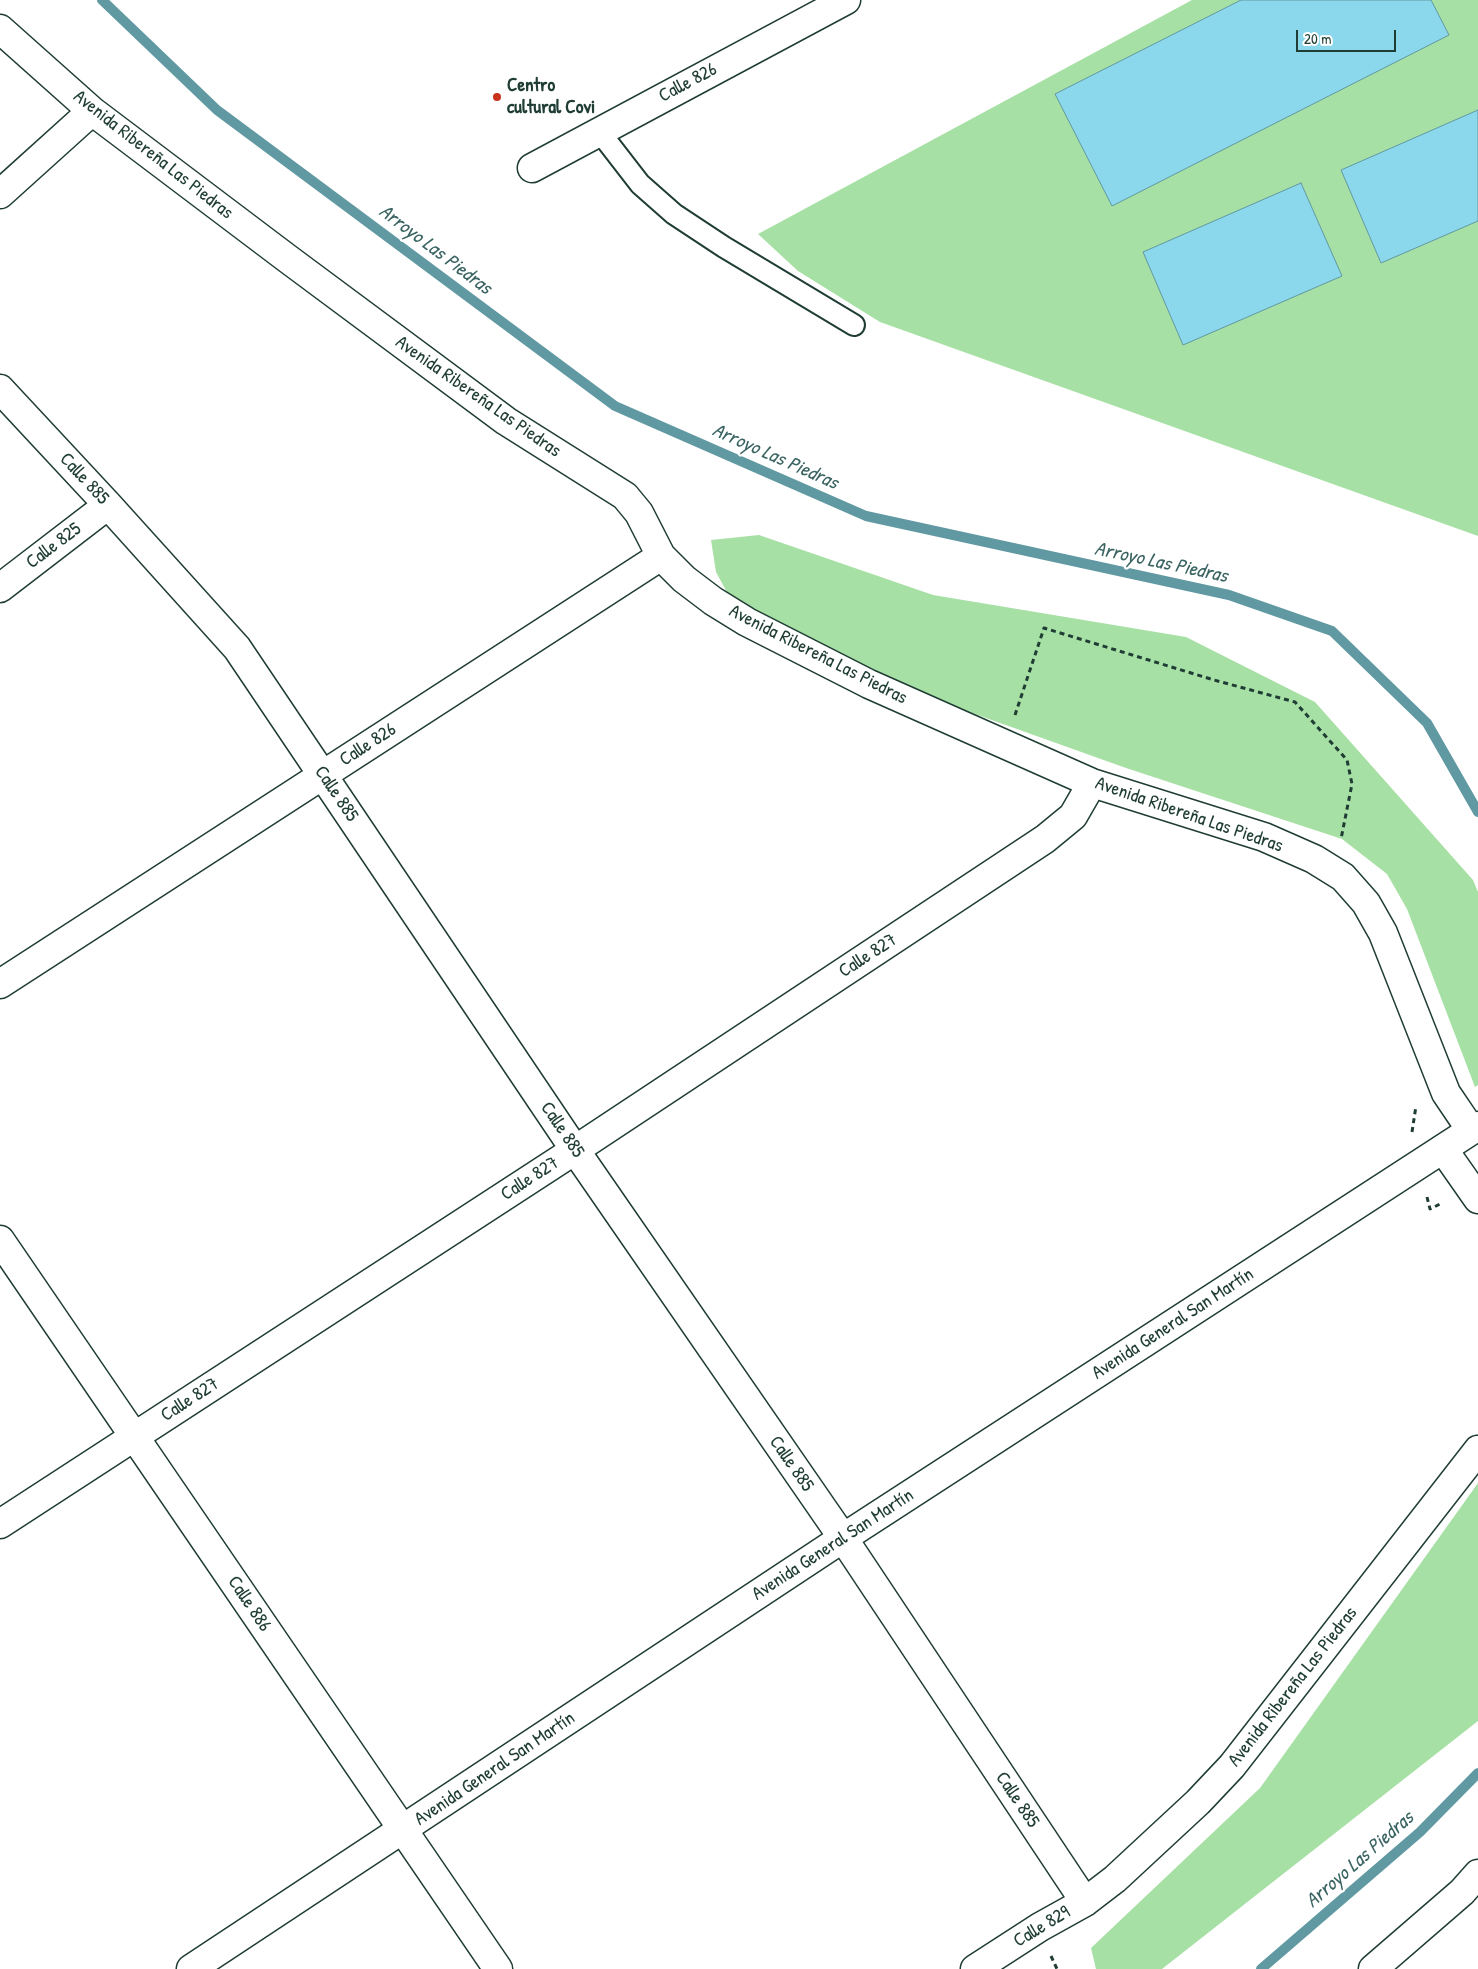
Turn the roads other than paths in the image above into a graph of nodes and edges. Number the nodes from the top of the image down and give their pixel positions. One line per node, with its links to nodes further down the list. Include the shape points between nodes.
1 (846, 0): 4 (street, Calle 826)
2 (0, 29): 3 (street, Avenida Ribereña Las Piedras)
3 (92, 111): 6 (street); 10 (street, Avenida Ribereña Las Piedras, via 506,421 625,496 639,513)
4 (599, 131): 5 (street, Calle 826); 7 (lane, via 640,184 674,214)
5 (532, 168)
6 (0, 194)
7 (854, 325)
8 (0, 389): 9 (street, Calle 885)
9 (108, 505): 11 (street, Calle 825); 12 (street, Calle 885, via 237,648)
10 (661, 556): 12 (street, Calle 826); 13 (street, Avenida Ribereña Las Piedras, via 692,584 747,622 869,684)
11 (0, 588)
12 (322, 774): 14 (street, Calle 826); 17 (street, Calle 885)
13 (1092, 783): 15 (street, Avenida Ribereña Las Piedras, via 1264,837 1343,876 1366,903 1383,933 1446,1093); 17 (street, Calle 827, via 1072,816 1045,839)
14 (0, 984)
15 (1474, 1128): 16 (street, Avenida General San Martín)
16 (1443, 1149): 18 (street); 23 (street, Avenida General San Martín)
17 (575, 1150): 20 (street, Calle 827); 23 (street, Calle 885)
18 (1478, 1199)
19 (0, 1240): 20 (street, Calle 886)
20 (135, 1436): 22 (street, Calle 827); 24 (street, Calle 886)
21 (1478, 1450): 26 (street, Avenida Ribereña Las Piedras, via 1232,1766 1198,1802)
22 (0, 1524)
23 (842, 1538): 24 (street, Avenida General San Martín); 26 (street, Calle 885)
24 (402, 1831): 27 (street, Avenida General San Martín); 28 (street, Calle 886)
25 (1478, 1874): 30 (street, via 1462,1892)
26 (1085, 1902): 29 (street, Calle 829)
27 (191, 1969)
28 (498, 1969)
29 (975, 1969)
30 (1373, 1969)

